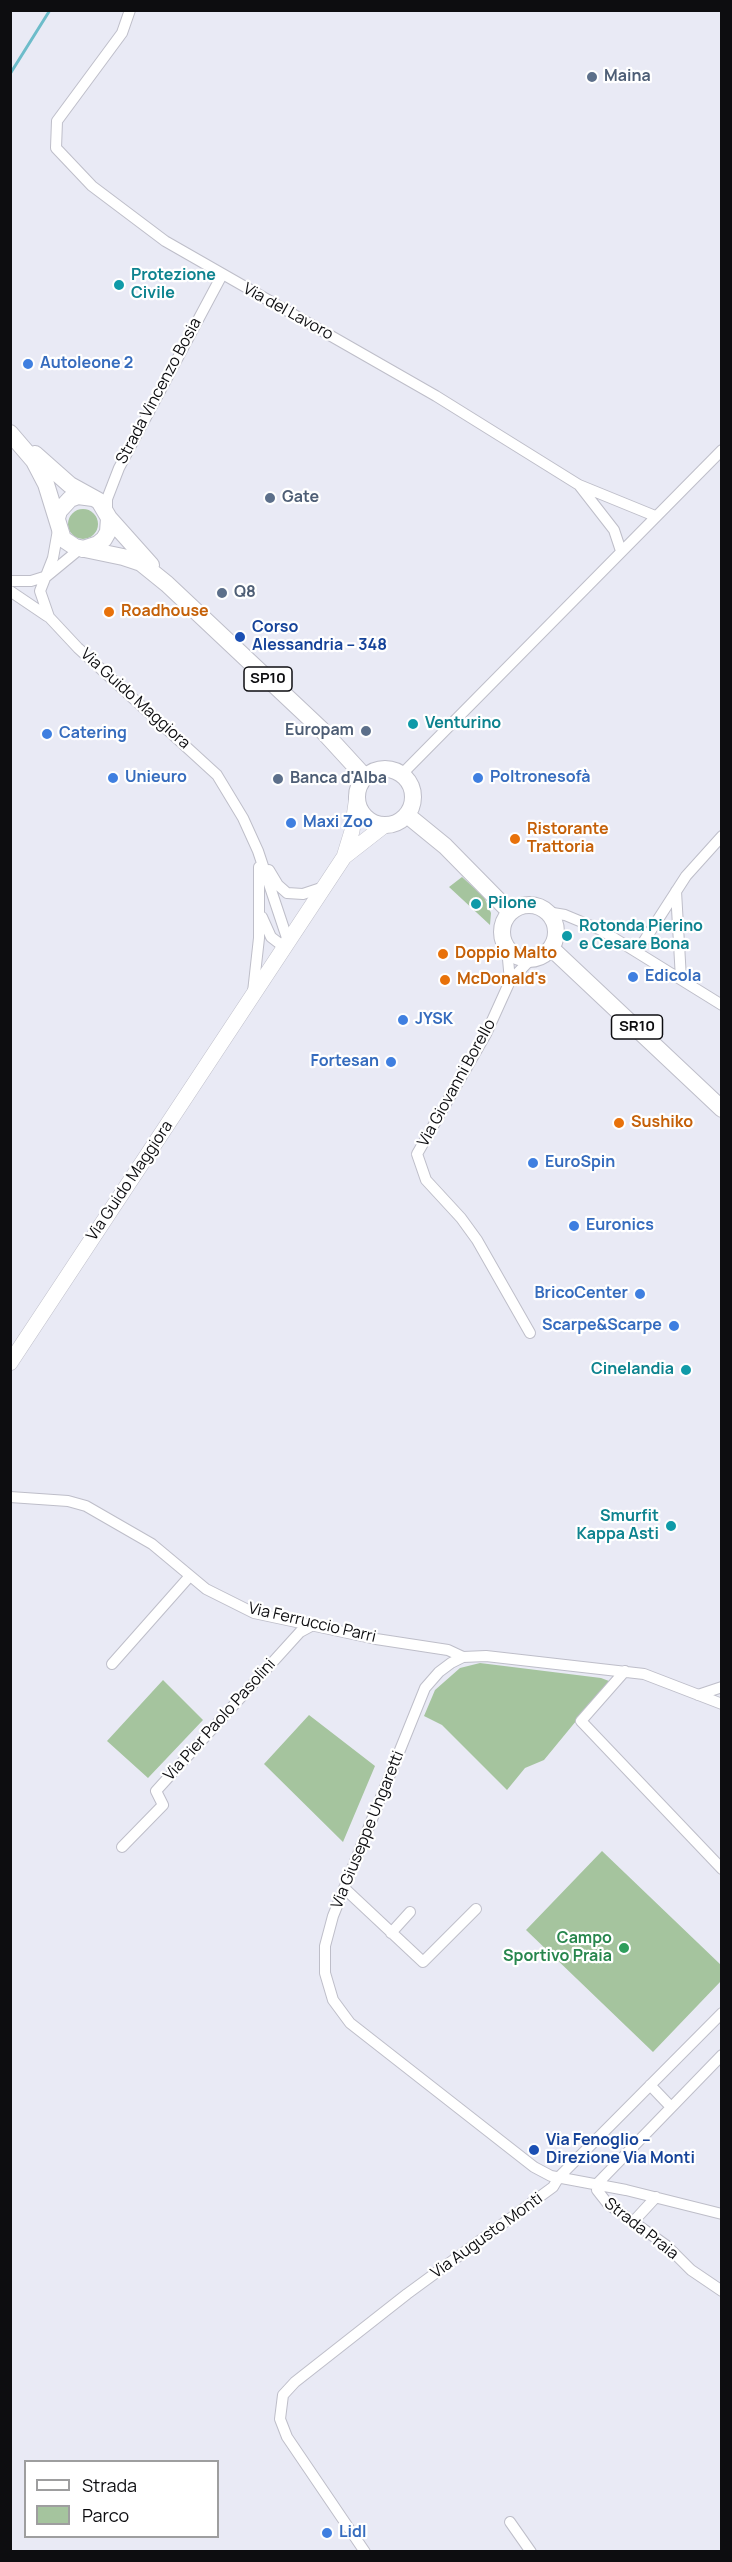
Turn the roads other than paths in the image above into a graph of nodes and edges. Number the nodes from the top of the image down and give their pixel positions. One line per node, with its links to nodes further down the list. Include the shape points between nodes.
1 (130, 10): 2 (street, Via del Lavoro, via 122,33 57,121 57,148 92,186 165,241)
2 (222, 275): 5 (street, Via del Lavoro, via 436,396); 7 (street, Strada Vincenzo Bosia, via 119,468 107,499)
3 (10, 432): 6 (main road, SP10, via 70,485); 9 (main road, SP10, via 34,461 46,484)
4 (722, 450): 8 (street)
5 (579, 485): 8 (street, Via del Lavoro); 11 (street, Via del Lavoro, via 614,530)
6 (94, 498): 7 (main road, SP10); 9 (main road, via 70,499 59,511)
7 (108, 515): 10 (main road, via 104,539); 14 (main road, SP10)
8 (655, 516): 11 (street)
9 (58, 524): 10 (main road, SP10, via 68,544); 12 (street, Via Guido Maggiora)
10 (82, 548): 12 (street); 14 (main road, SP10, via 141,563)
11 (621, 551): 17 (street)
12 (47, 576): 13 (street); 16 (street, Via Guido Maggiora, via 40,591)
13 (10, 582)
14 (167, 584): 18 (main road, SP10, via 321,729)
15 (10, 591): 16 (street)
16 (49, 617): 23 (street, Via Guido Maggiora, via 78,648 209,765 235,804)
17 (402, 774): 18 (main road, via 387,769); 20 (main road, via 414,798)
18 (365, 777): 19 (main road)
19 (357, 796): 21 (main road, via 362,813 376,824); 24 (street, Via Guido Maggiora)
20 (407, 815): 21 (main road); 28 (main road, via 445,846)
21 (385, 825): 24 (street, Via Guido Maggiora)
22 (722, 836): 26 (street)
23 (258, 851): 25 (street, Via Guido Maggiora, via 287,893 303,894); 27 (street, Via Guido Maggiora); 30 (street, Via Guido Maggiora)
24 (344, 857): 25 (street, Via Guido Maggiora)
25 (326, 886): 30 (street, Via Guido Maggiora)
26 (676, 891): 33 (street); 35 (street)
27 (260, 908): 30 (street, Via Guido Maggiora, via 264,927 276,944); 37 (street, Via Guido Maggiora, via 258,964)
28 (510, 912): 29 (main road, via 533,904); 31 (main road, via 501,933)
29 (548, 912): 32 (main road, via 556,933); 33 (street, via 601,930)
30 (286, 944): 37 (street, Via Guido Maggiora)
31 (507, 948): 34 (main road, via 514,955); 36 (street, Via Giovanni Borello)
32 (551, 948): 34 (main road); 39 (main road, SR10)
33 (637, 952): 35 (street)
34 (531, 959): 36 (street, Via Giovanni Borello)
35 (681, 978): 38 (street)
36 (510, 981): 40 (street, Via Giovanni Borello, via 486,1034 417,1154 426,1180 477,1240)
37 (251, 999): 41 (street, Via Guido Maggiora)
38 (722, 1005)
39 (722, 1109)
40 (530, 1332)
41 (10, 1364)
42 (10, 1497): 43 (street, Via Ferruccio Parri, via 86,1506 152,1544)
43 (189, 1577): 44 (street, Via Ferruccio Parri, via 255,1613); 46 (street)
44 (313, 1625): 45 (street, Via Ferruccio Parri, via 448,1650); 51 (street, Via Pier Paolo Pasolini, via 300,1632 156,1791 164,1805)
45 (463, 1657): 47 (street); 53 (street, Via Giuseppe Ungaretti, via 439,1672 425,1688)
46 (112, 1664)
47 (625, 1671): 49 (street, via 644,1674); 52 (street, via 581,1721)
48 (722, 1687): 49 (street)
49 (698, 1695): 50 (street)
50 (722, 1704)
51 (122, 1847)
52 (722, 1869)
53 (344, 1888): 56 (street); 61 (street, Via Giuseppe Ungaretti, via 325,1946 325,1973 338,2008 350,2023 534,2167)
54 (476, 1909): 56 (street, via 425,1961 420,1961)
55 (410, 1912): 56 (street)
56 (391, 1933)
57 (722, 2013): 59 (street, Via Augusto Monti)
58 (722, 2055): 60 (street)
59 (650, 2085): 60 (street); 61 (street, Via Augusto Monti)
60 (671, 2107): 62 (street)
61 (559, 2177): 62 (street, Via Giuseppe Ungaretti); 68 (street, Via Augusto Monti, via 540,2198 295,2382 281,2402 280,2419 287,2437)
62 (597, 2184): 63 (street, Via Giuseppe Ungaretti); 65 (street, Strada Praia, via 598,2194)
63 (656, 2198): 64 (street, Via Giuseppe Ungaretti); 65 (street)
64 (722, 2214)
65 (633, 2222): 66 (street, Strada Praia)
66 (722, 2291)
67 (510, 2522): 69 (street)
68 (365, 2552)
69 (531, 2552)

